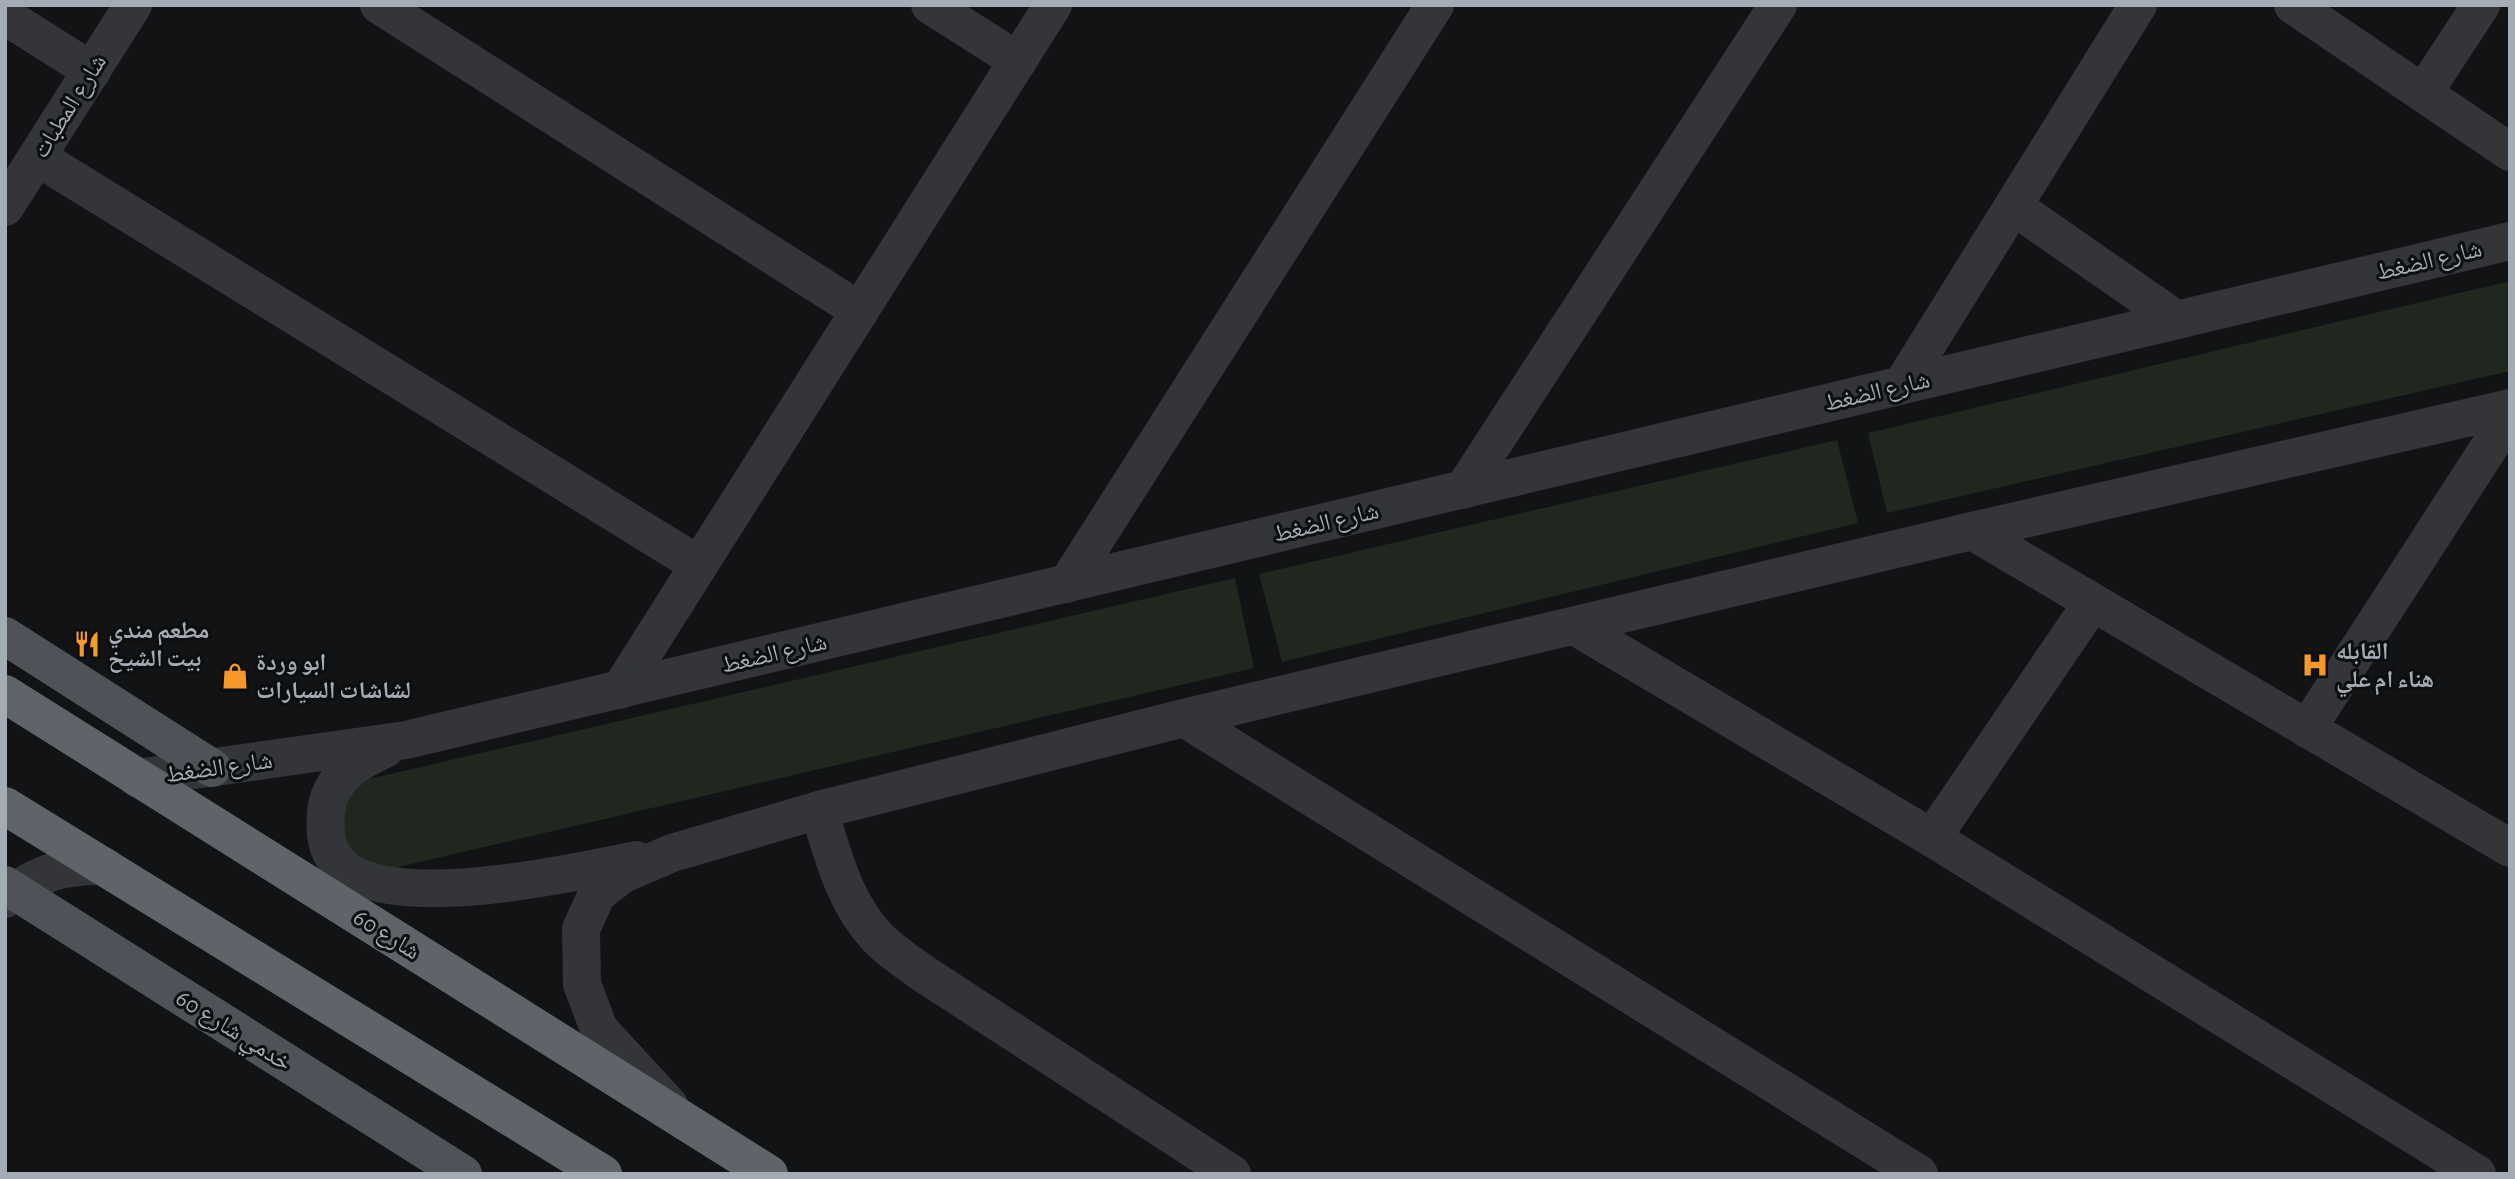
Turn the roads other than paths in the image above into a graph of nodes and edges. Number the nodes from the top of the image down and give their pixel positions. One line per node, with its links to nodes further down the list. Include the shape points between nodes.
1 (133, 5): 12 (street, شارع المطبات)
2 (379, 5): 19 (street)
3 (930, 5): 11 (street)
4 (1053, 5): 11 (street)
5 (1435, 5): 27 (street)
6 (1778, 5): 24 (street)
7 (2137, 5): 16 (street)
8 (2293, 5): 13 (street)
9 (2481, 5): 13 (street)
10 (5, 16): 12 (street)
11 (1018, 61): 19 (street)
12 (92, 71): 15 (street, شارع المطبات)
13 (2424, 92): 14 (street)
14 (2510, 152)
15 (37, 157): 17 (street, شارع المطبات); 26 (street)
16 (2013, 206): 20 (street); 21 (street)
17 (5, 207)
18 (2510, 241): 20 (street, شارع الضغط)
19 (860, 311): 26 (street)
20 (2177, 320): 21 (street, شارع الضغط)
21 (1902, 385): 24 (street, شارع الضغط)
22 (2510, 408): 25 (street)
23 (2510, 415): 34 (street)
24 (1462, 490): 27 (street, شارع الضغط)
25 (1972, 531): 28 (street); 29 (street)
26 (699, 565): 31 (street)
27 (1067, 584): 31 (street, شارع الضغط)
28 (2092, 603): 34 (street); 40 (street)
29 (1576, 627): 33 (street); 40 (street)
30 (5, 636): 36 (main road)
31 (620, 690): 35 (street, شارع الضغط)
32 (5, 694): 37 (highway, شارع 60)
33 (1184, 718): 39 (street); 50 (street)
34 (2307, 729): 41 (street)
35 (406, 740): 36 (street, شارع الضغط); 42 (street, via 359,760 340,778 327,802 324,832 330,851 346,869 376,883 466,888)
36 (212, 768): 37 (street, شارع الضغط)
37 (137, 779): 45 (highway, شارع 60)
38 (5, 806): 43 (highway)
39 (819, 810): 42 (street); 49 (street, via 849,900 878,938 924,974)
40 (1932, 838): 51 (street)
41 (2510, 848)
42 (680, 850): 45 (street, via 623,874 597,894 581,929 582,984 599,1028)
43 (104, 866): 44 (street, via 74,866); 47 (highway)
44 (8, 892): 46 (main road, خدمي شارع 60)
45 (682, 1119): 48 (highway, شارع 60)
46 (463, 1174)
47 (603, 1174)
48 (769, 1174)
49 (1232, 1174)
50 (1919, 1174)
51 (2477, 1174)

